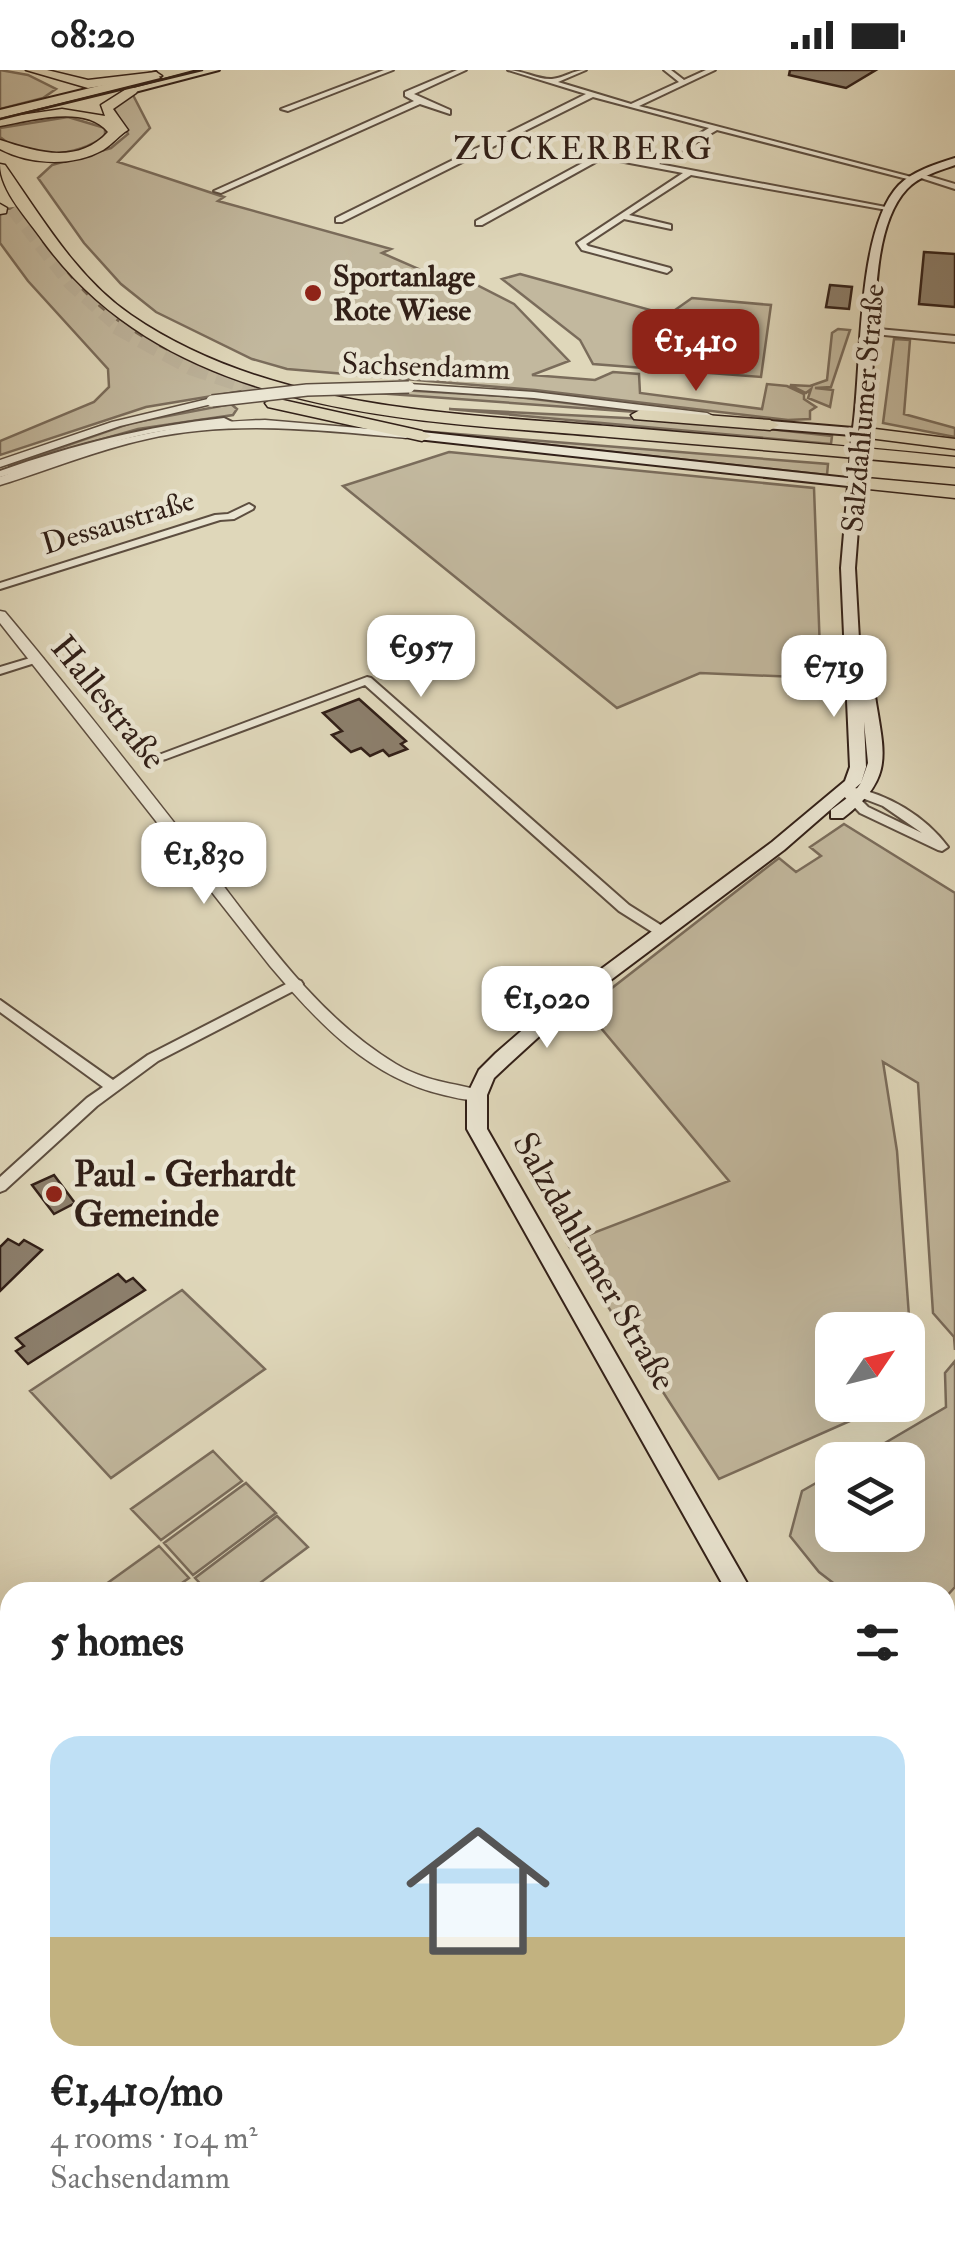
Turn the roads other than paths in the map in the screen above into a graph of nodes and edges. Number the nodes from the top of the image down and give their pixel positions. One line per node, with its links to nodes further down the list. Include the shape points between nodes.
1 (21, 70): 18 (highway, via 62,88)
2 (32, 70): 11 (highway, via 88,84)
3 (183, 70): 11 (main road)
4 (214, 70): 14 (main road)
5 (390, 70): 19 (street)
6 (463, 70): 16 (street, via 408,94)
7 (511, 70): 12 (street)
8 (583, 70): 12 (street)
9 (667, 70): 13 (street)
10 (712, 70): 13 (street)
11 (156, 76): 18 (highway)
12 (550, 82): 15 (street)
13 (684, 82): 17 (street)
14 (131, 90): 22 (highway); 32 (highway, via 106,108 121,130 114,142)
15 (592, 94): 17 (street); 24 (street)
16 (420, 100): 20 (street); 35 (street)
17 (632, 106): 23 (street)
18 (23, 108): 21 (highway)
19 (285, 108)
20 (447, 112)
21 (0, 114)
22 (0, 122): 26 (highway, via 72,114 106,121 115,132 100,146 66,155)
23 (715, 128): 28 (street); 31 (street)
24 (514, 133): 25 (street); 40 (street)
25 (526, 136)
26 (0, 148): 32 (highway)
27 (955, 161): 31 (main road)
28 (652, 165): 30 (street); 41 (street, via 598,156)
29 (0, 168): 38 (highway)
30 (691, 172): 36 (street); 39 (street)
31 (918, 177): 33 (street); 36 (main road)
32 (31, 180): 43 (highway)
33 (955, 187)
34 (0, 190): 37 (highway)
35 (218, 191)
36 (887, 208): 45 (main road, Salzdahlumer Straße)
37 (4, 209)
38 (35, 216): 43 (highway); 49 (highway, via 106,304 191,355 346,402)
39 (623, 216): 42 (street); 44 (street, via 581,244)
40 (340, 220)
41 (479, 222)
42 (668, 227)
43 (86, 267): 47 (highway, via 156,327 231,362)
44 (667, 270)
45 (867, 331): 46 (street); 50 (main road, Salzdahlumer Straße)
46 (955, 339)
47 (276, 394): 48 (highway); 49 (highway, via 363,400); 49 (highway, via 402,426 489,434); 51 (highway, via 336,420)
48 (770, 425): 50 (main road, Sachsendamm); 54 (street, Sachsendamm, bridge, via 534,395 409,387 307,390 212,401 94,430)
49 (524, 428): 53 (highway); 55 (highway)
50 (859, 435): 52 (highway); 57 (main road, Salzdahlumer Straße, bridge)
51 (422, 436): 56 (street, Sachsendamm, via 228,424 114,442); 57 (main road, Sachsendamm)
52 (955, 444)
53 (955, 462)
54 (0, 464)
55 (955, 471)
56 (0, 478)
57 (855, 480): 58 (highway); 65 (main road, Salzdahlumer Straße, via 848,568)
58 (955, 492)
59 (249, 508): 60 (street, Dessaustraße)
60 (0, 586)
61 (0, 615): 62 (street, Hallestraße)
62 (37, 659): 63 (street); 67 (street, Hallestraße)
63 (0, 671)
64 (162, 756): 66 (street, via 367,680 624,908)
65 (855, 796): 65 (street, via 910,834 942,847 924,826); 66 (main road)
66 (662, 932): 70 (main road, via 502,1058)
67 (296, 984): 69 (street, via 194,1034); 70 (street, Hallestraße, via 392,1069 433,1087)
68 (0, 1005): 69 (street)
69 (112, 1087): 71 (street)
70 (477, 1095): 72 (main road, Salzdahlumer Straße, via 476,1129)
71 (0, 1186)
72 (734, 1582)

